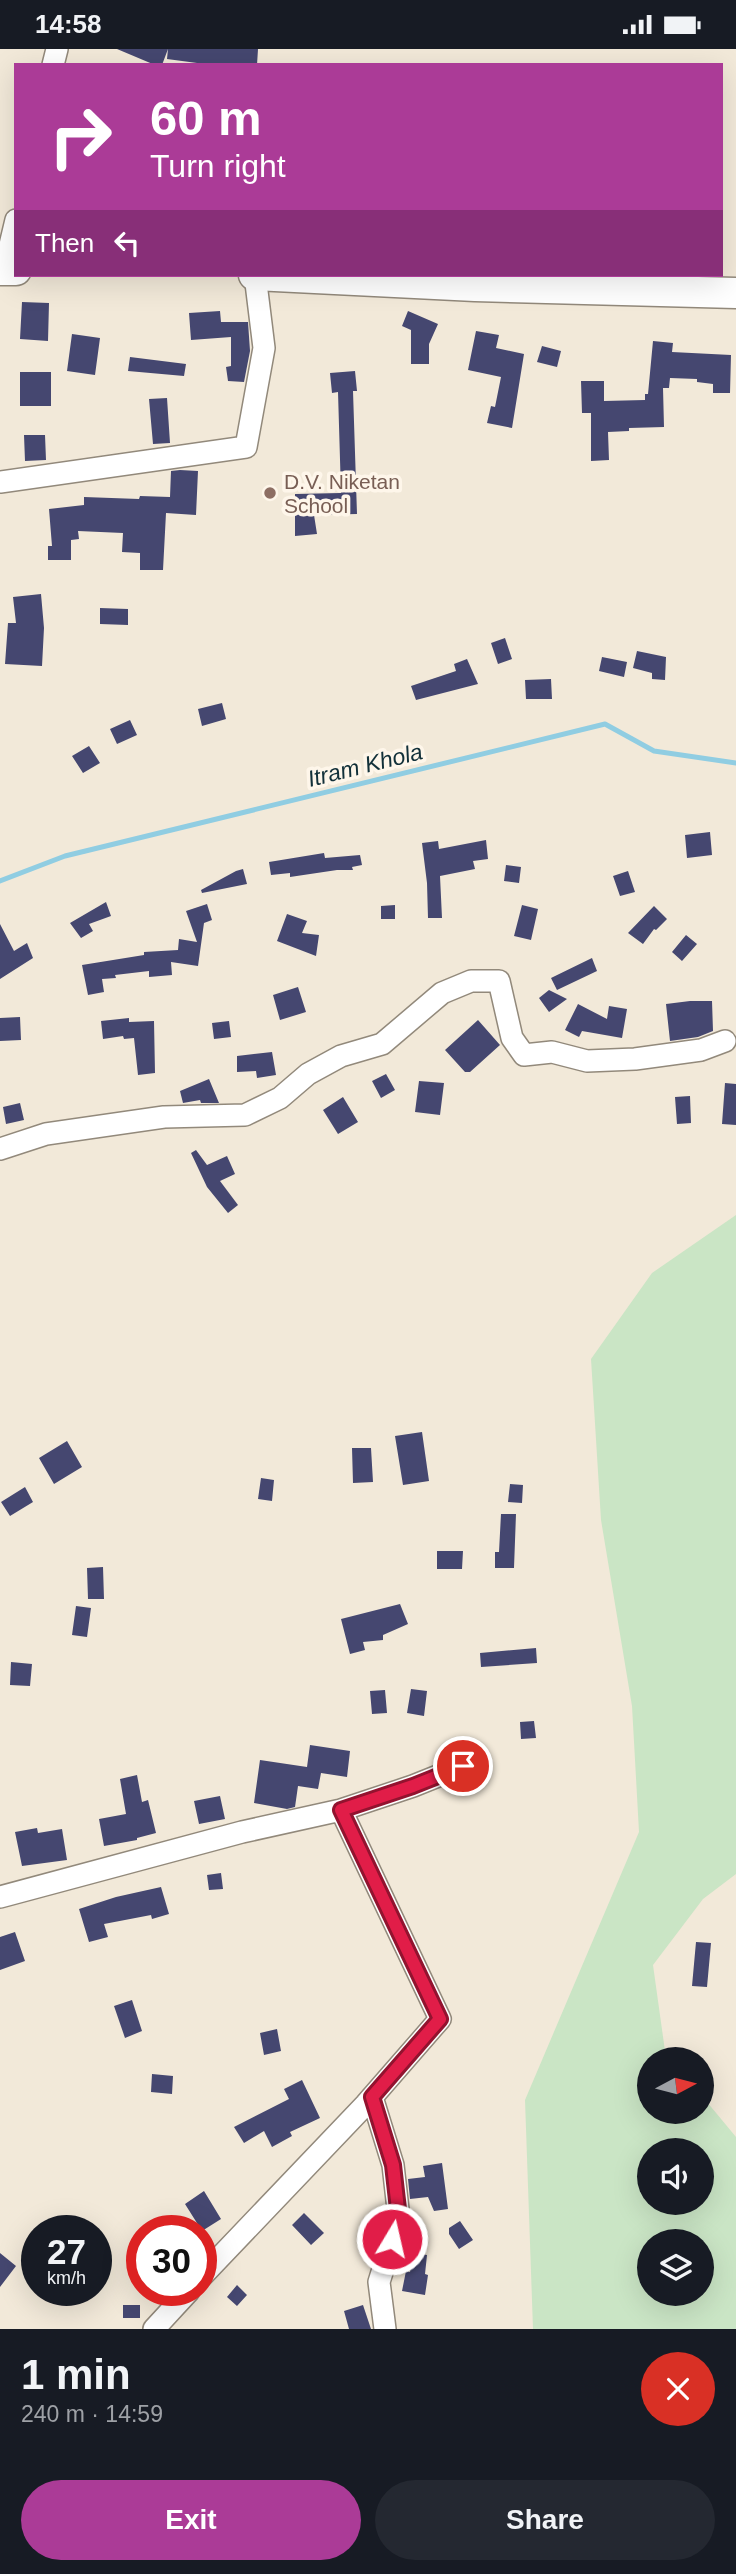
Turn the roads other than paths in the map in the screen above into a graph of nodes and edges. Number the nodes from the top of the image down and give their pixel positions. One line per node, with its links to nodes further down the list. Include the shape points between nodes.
1 (14, 230): 2 (street)
2 (6, 270)
3 (255, 277): 6 (street, via 264,348 246,447)
4 (295, 277): 5 (main road)
5 (736, 293)
6 (0, 482)
7 (725, 1041): 8 (street, via 701,1050 635,1059 587,1061 552,1052 524,1055 512,1038 499,981 471,981 442,993 382,1044 341,1056 246,1115 151,1119 46,1134)
8 (0, 1149)
9 (463, 1766): 10 (street)
10 (341, 1810): 11 (street); 12 (street, via 440,2019)
11 (0, 1897)
12 (372, 2097): 13 (street); 16 (street, via 393,2165 399,2218 379,2282)
13 (217, 2260)
14 (175, 2306): 15 (street)
15 (154, 2329)
16 (385, 2329)

